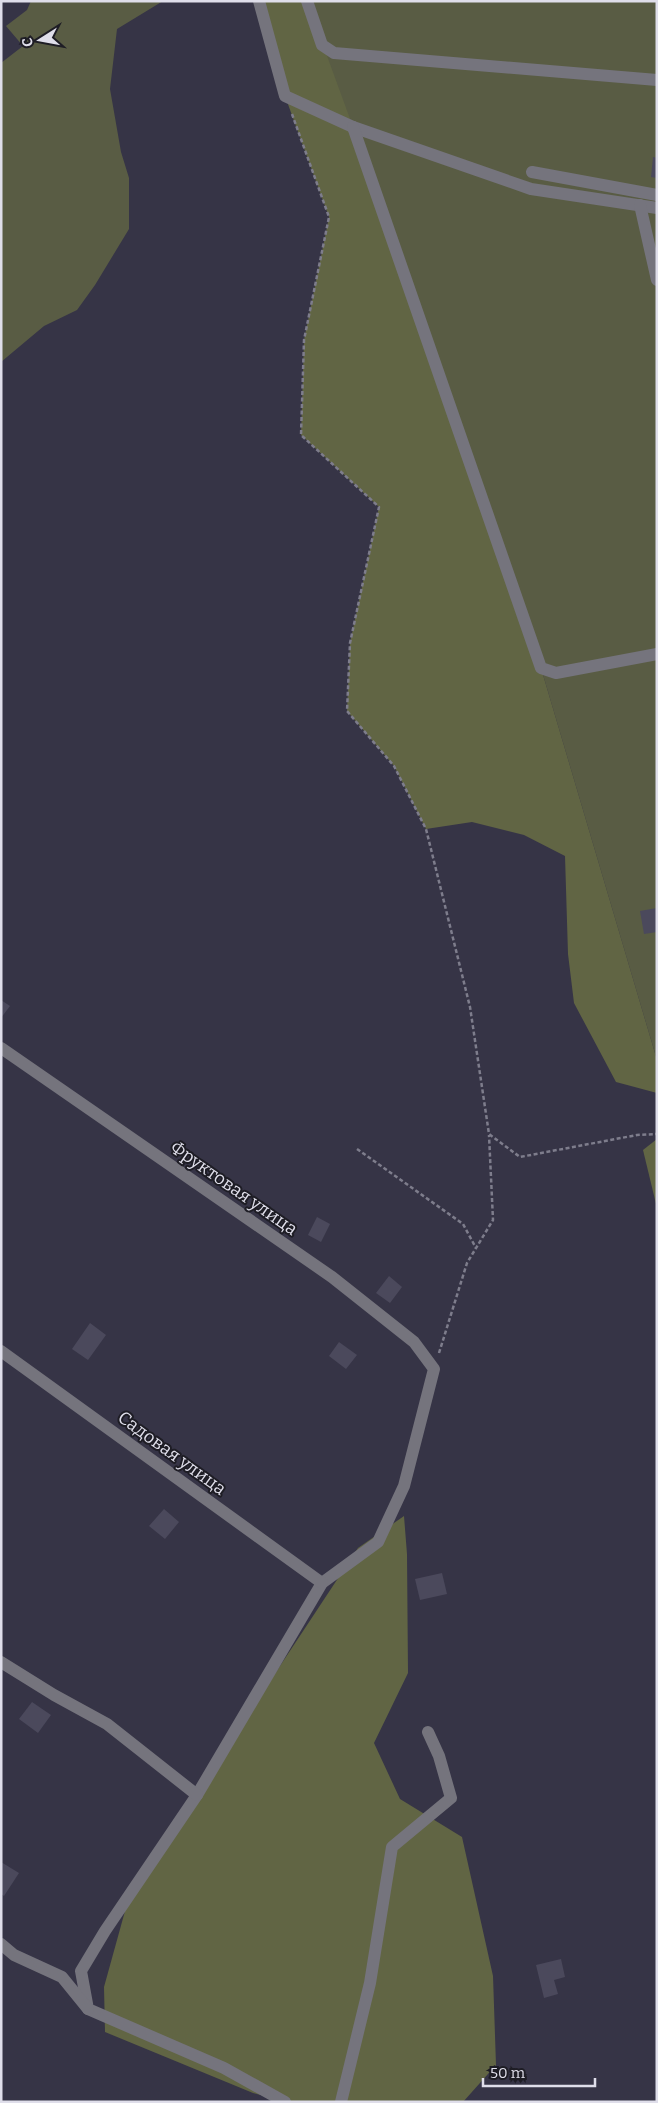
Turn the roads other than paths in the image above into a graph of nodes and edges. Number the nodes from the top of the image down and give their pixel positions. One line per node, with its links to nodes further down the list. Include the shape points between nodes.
1 (259, 1): 4 (street, via 285,96)
2 (307, 1): 3 (street, via 322,45 334,53)
3 (657, 80)
4 (353, 127): 7 (street, via 531,189); 10 (street, via 541,668 556,673)
5 (532, 172): 6 (street)
6 (657, 195)
7 (640, 205): 8 (street); 9 (street)
8 (657, 208)
9 (657, 280)
10 (657, 654)
11 (1, 1048): 13 (street, Фруктовая улица, via 332,1277 414,1342 434,1369 404,1486 378,1542)
12 (1, 1351): 13 (street, Садовая улица)
13 (322, 1583): 16 (street)
14 (1, 1662): 16 (street, via 107,1724)
15 (428, 1732): 20 (street, via 451,1798 392,1848 370,1983)
16 (197, 1795): 18 (street, via 105,1930 81,1971)
17 (1, 1944): 18 (street, via 14,1955 62,1977)
18 (88, 2009): 19 (street, via 224,2068)
19 (286, 2102)
20 (341, 2102)

